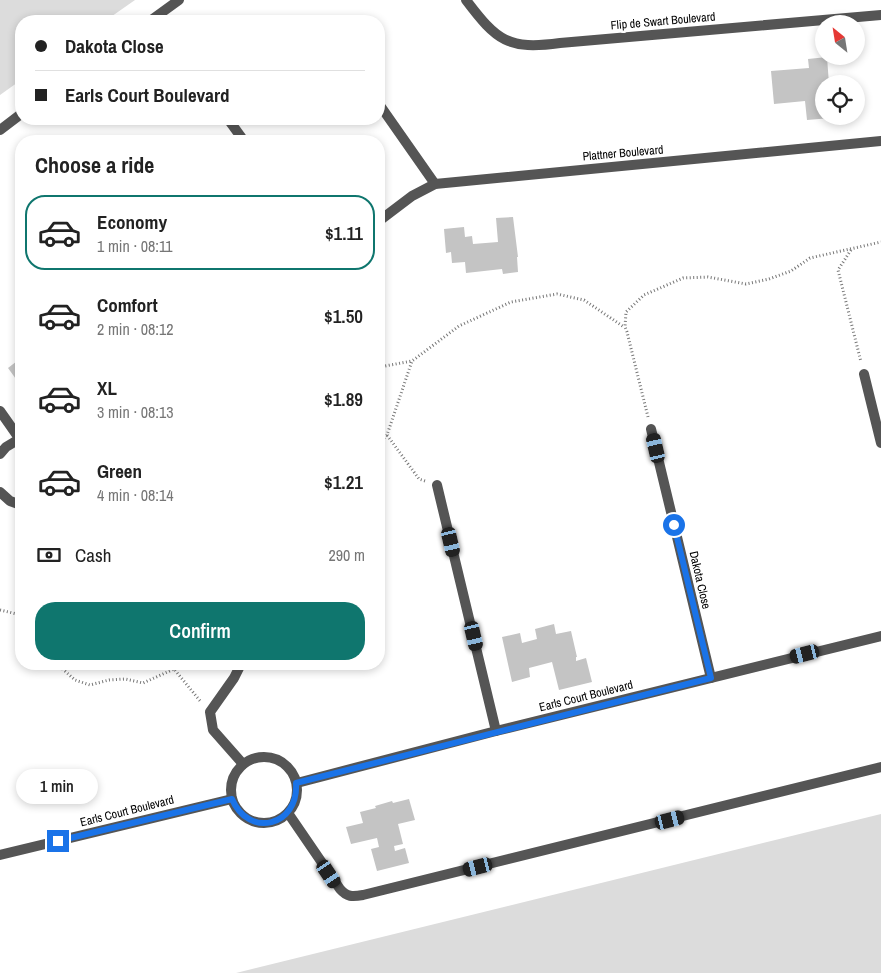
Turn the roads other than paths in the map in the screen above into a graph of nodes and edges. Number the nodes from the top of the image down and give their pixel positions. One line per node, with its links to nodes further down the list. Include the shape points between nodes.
1 (179, 0): 3 (street)
2 (466, 0): 4 (street, Flip de Swart Boulevard, via 483,23 501,38 535,46)
3 (158, 15)
4 (881, 15)
5 (385, 113): 9 (street)
6 (15, 119): 7 (street)
7 (0, 130)
8 (881, 141): 9 (street, Plattner Boulevard)
9 (435, 184): 10 (street, Plattner Boulevard)
10 (385, 216)
11 (864, 374): 16 (street)
12 (0, 411): 14 (street)
13 (651, 429): 23 (street, Dakota Close)
14 (15, 431)
15 (15, 441): 17 (street)
16 (881, 443)
17 (0, 454)
18 (437, 485): 24 (street)
19 (0, 493): 20 (street)
20 (15, 503)
21 (881, 636): 23 (street, Earls Court Boulevard)
22 (238, 670): 25 (street, via 210,712 213,730)
23 (711, 678): 24 (street, Earls Court Boulevard)
24 (496, 731): 27 (street, Earls Court Boulevard)
25 (243, 764): 27 (street, via 259,758 275,759 285,764); 28 (street, via 232,780)
26 (881, 767): 29 (street, via 352,897 340,889)
27 (296, 783): 29 (street, via 297,794)
28 (232, 799): 29 (street, via 242,816 260,824 280,820); 30 (street, Earls Court Boulevard)
29 (288, 814)
30 (0, 855)

